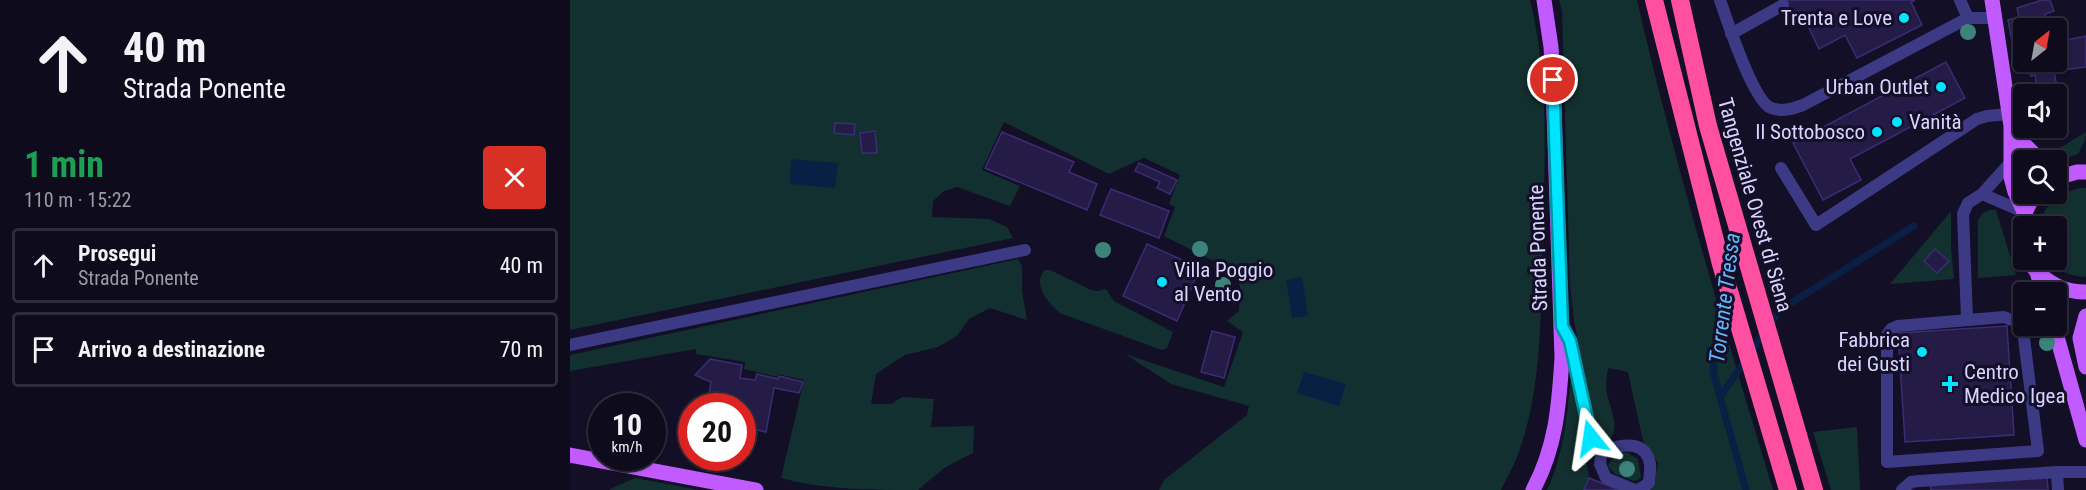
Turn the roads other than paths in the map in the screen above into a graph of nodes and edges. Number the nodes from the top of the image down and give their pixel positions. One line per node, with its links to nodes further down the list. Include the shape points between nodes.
1 (1544, 0): 26 (main road, Strada Ponente, via 1553,80)
2 (1654, 0): 37 (highway, via 1721,264)
3 (1680, 0): 38 (highway, Tangenziale Ovest di Siena, via 1708,126)
4 (1720, 0): 10 (lane)
5 (1960, 0): 8 (lane)
6 (1992, 0): 9 (main road)
7 (1783, 5): 10 (lane)
8 (1968, 18): 9 (lane); 10 (lane, via 1803,105 1782,110 1763,102)
9 (1994, 18): 11 (main road)
10 (1731, 34)
11 (2010, 120): 12 (main road); 13 (main road); 14 (lane, via 1987,116 1977,119 1816,225)
12 (2031, 150)
13 (2010, 163): 17 (lane); 19 (main road, via 2015,192)
14 (1781, 168)
15 (2086, 172): 16 (main road)
16 (2067, 174)
17 (1982, 194): 19 (lane); 25 (lane, via 1968,203 1963,214)
18 (2029, 204): 19 (main road)
19 (2024, 212): 20 (main road)
20 (2024, 216)
21 (1025, 250): 28 (lane)
22 (2036, 270): 23 (main road, via 2053,285)
23 (2086, 292)
24 (2086, 316): 29 (main road, via 2080,338)
25 (1966, 319): 25 (lane, via 1898,326 1887,335 1887,462 2038,451 2023,330 2011,318)
26 (1562, 326): 31 (lane, via 1570,341 1591,438); 36 (main road, Strada Ponente, via 1554,438)
27 (2057, 336): 30 (main road)
28 (570, 345)
29 (2086, 367)
30 (2086, 440)
31 (1602, 448): 31 (lane, via 1623,443 1645,452 1650,462 1649,483 1635,490 1606,478 1600,464)
32 (570, 455): 35 (main road)
33 (2057, 472): 34 (lane); 39 (lane, via 1911,482); 40 (lane)
34 (2086, 472)
35 (756, 490)
36 (1533, 490)
37 (1788, 490)
38 (1814, 490)
39 (1902, 490)
40 (2058, 490)

